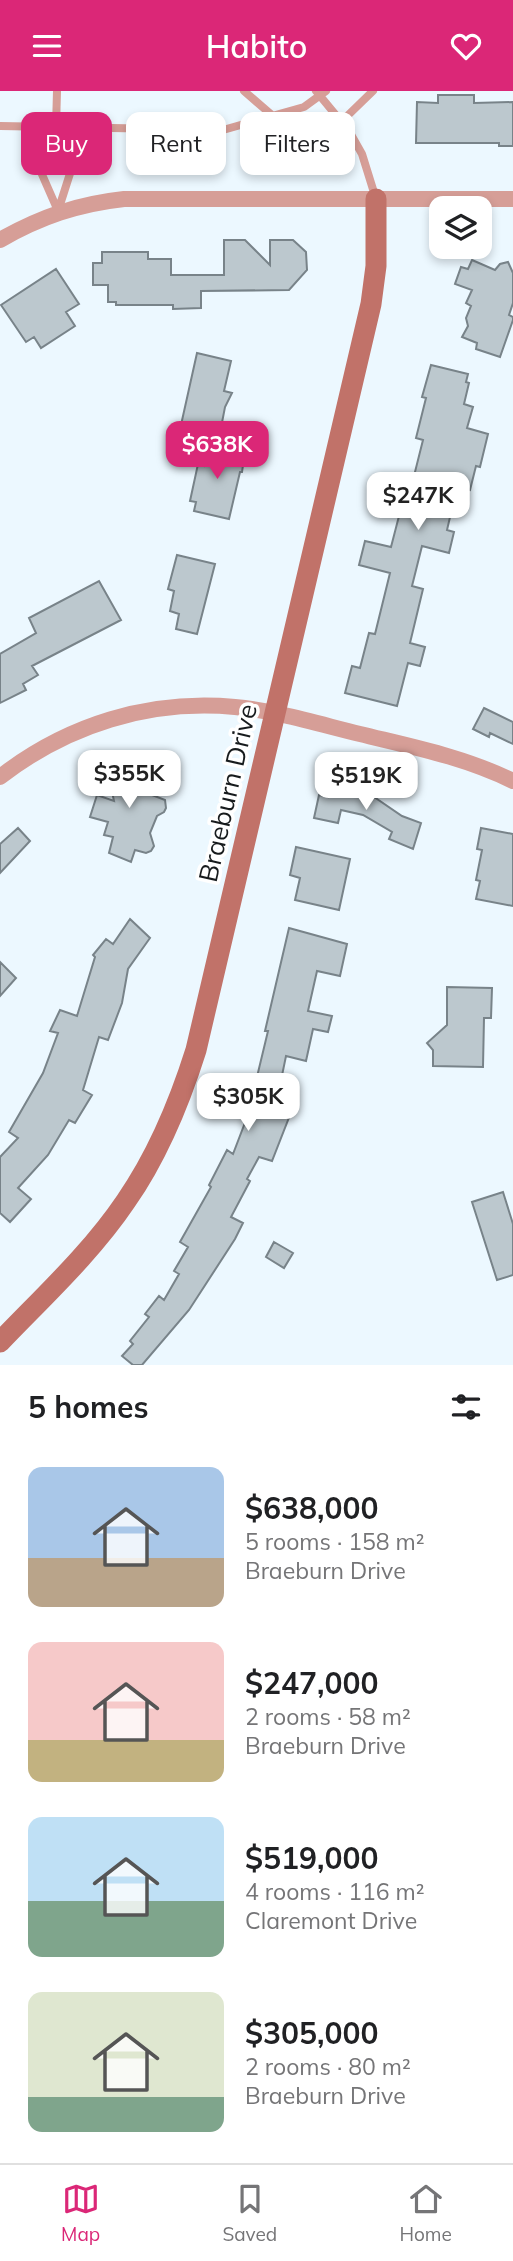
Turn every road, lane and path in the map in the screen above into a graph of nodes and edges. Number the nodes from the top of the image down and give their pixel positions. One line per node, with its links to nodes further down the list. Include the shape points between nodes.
1 (57, 91): 5 (lane)
2 (244, 91): 6 (lane)
3 (373, 91): 9 (lane)
4 (321, 93): 7 (lane, via 304,107); 8 (lane)
5 (56, 112)
6 (268, 112)
7 (284, 112)
8 (334, 112)
9 (351, 112)
10 (240, 125): 13 (lane, via 223,130)
11 (0, 126): 12 (lane)
12 (21, 126)
13 (112, 128)
14 (355, 143): 17 (lane)
15 (42, 175): 19 (lane)
16 (70, 175): 19 (lane)
17 (376, 199): 18 (street); 19 (street, via 124,199); 21 (street, Braeburn Drive, via 371,305)
18 (513, 199)
19 (58, 211): 20 (street)
20 (0, 240)
21 (275, 714): 22 (street, via 197,705 130,713 56,740); 23 (street, via 460,758); 24 (street, Braeburn Drive, via 196,1050 167,1129 126,1202 95,1242)
22 (0, 777)
23 (513, 781)
24 (0, 1342)

